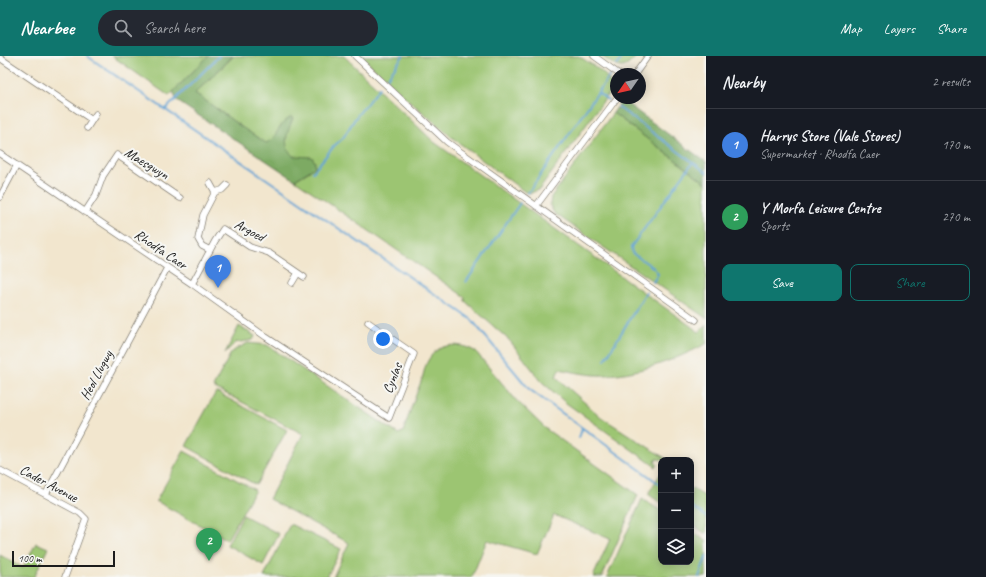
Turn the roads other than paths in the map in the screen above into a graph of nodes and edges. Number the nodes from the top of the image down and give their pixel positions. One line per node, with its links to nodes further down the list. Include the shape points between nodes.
1 (355, 56): 18 (street, via 447,142)
2 (594, 56): 5 (street)
3 (648, 56): 6 (street)
4 (0, 58): 9 (street)
5 (611, 68)
6 (639, 68)
7 (612, 104): 18 (street)
8 (96, 114): 9 (street)
9 (92, 120): 10 (street)
10 (87, 128)
11 (0, 154): 12 (street, Rhodfa Caer)
12 (17, 165): 16 (street); 19 (street, Rhodfa Caer)
13 (210, 184): 15 (street)
14 (227, 185): 15 (street)
15 (215, 192): 20 (street, via 203,215 198,235 199,242)
16 (0, 197)
17 (180, 198): 19 (street, Maesgwyn, via 117,155)
18 (536, 206): 26 (street)
19 (85, 212): 21 (street, Rhodfa Caer)
20 (210, 250): 22 (street, Argoed, via 223,229 250,247 269,253); 25 (street, Argoed)
21 (167, 268): 25 (street, Rhodfa Caer); 30 (street, Heol Llugwy)
22 (298, 273): 23 (street, Argoed); 24 (street)
23 (304, 278)
24 (292, 283)
25 (192, 284): 28 (street, Rhodfa Caer, via 266,337)
26 (696, 320)
27 (368, 322): 28 (street, Cynlas, via 414,354)
28 (389, 418)
29 (0, 470): 30 (street, Cader Avenue)
30 (46, 494): 31 (street, Cader Avenue, via 86,519)
31 (65, 577)

